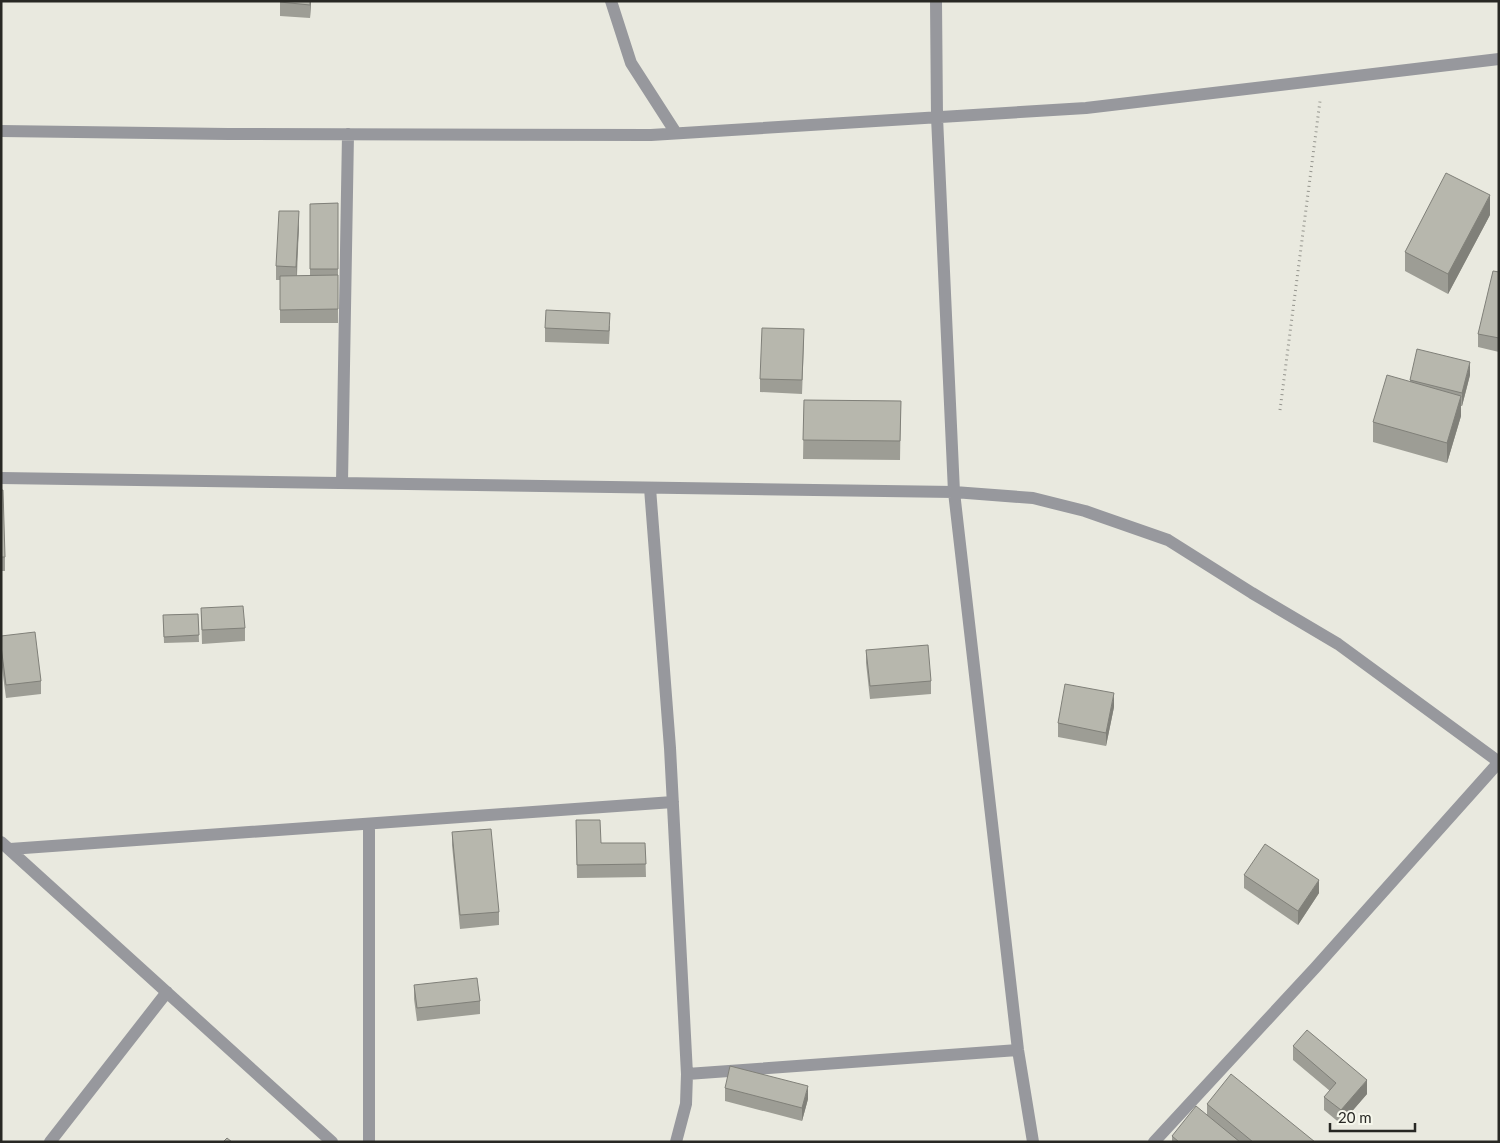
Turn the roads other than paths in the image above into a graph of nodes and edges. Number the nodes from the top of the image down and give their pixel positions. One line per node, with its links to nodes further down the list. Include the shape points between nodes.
1 (611, 1): 6 (street, via 631,63)
2 (936, 1): 4 (street)
3 (1499, 59): 4 (street, via 1086,108)
4 (937, 117): 6 (street); 11 (street)
5 (1, 132): 7 (street)
6 (676, 132): 7 (street, via 651,135)
7 (348, 134): 9 (street)
8 (1, 478): 9 (street)
9 (342, 483): 10 (street)
10 (650, 488): 11 (street); 13 (street)
11 (954, 492): 12 (street, via 1033,498 1085,511 1168,540 1338,644); 17 (street)
12 (1499, 762): 24 (street)
13 (673, 802): 14 (street); 18 (street)
14 (369, 824): 15 (street); 21 (street)
15 (6, 845): 16 (street)
16 (167, 992): 19 (street); 20 (street)
17 (1018, 1050): 18 (street); 23 (street)
18 (687, 1074): 22 (street, via 686,1104)
19 (50, 1142)
20 (332, 1142)
21 (369, 1142)
22 (676, 1142)
23 (1033, 1142)
24 (1154, 1142)

